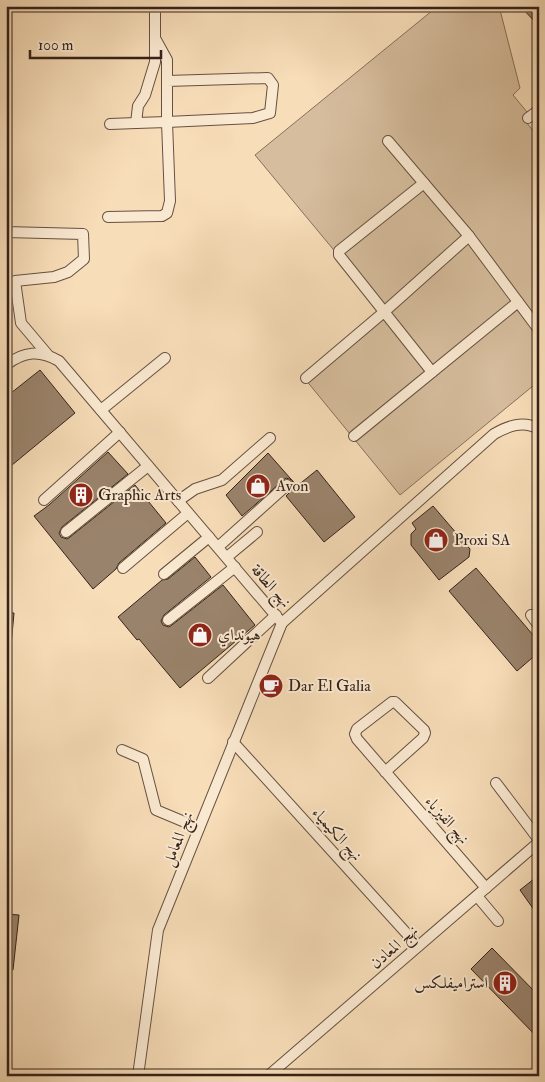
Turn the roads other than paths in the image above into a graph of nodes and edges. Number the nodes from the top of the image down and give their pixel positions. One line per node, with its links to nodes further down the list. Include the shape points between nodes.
1 (155, 6): 2 (street)
2 (156, 40): 3 (street, via 167,60); 7 (street, via 155,62 146,95 138,106)
3 (167, 82): 6 (street); 6 (street, via 268,78 273,85 270,113 252,118)
4 (539, 110): 5 (street)
5 (528, 118)
6 (167, 122): 7 (street); 11 (street, via 170,201 167,213 162,216)
7 (136, 123): 8 (street)
8 (110, 124)
9 (388, 141): 10 (street)
10 (424, 183): 13 (street); 15 (street, via 340,251 343,262)
11 (108, 217)
12 (6, 232): 17 (street, نهج الطاقة, via 83,234 84,259 68,272 54,277 15,281 20,323)
13 (469, 236): 14 (street); 15 (street)
14 (518, 302): 16 (street); 20 (street)
15 (384, 312): 20 (street); 21 (street)
16 (539, 330)
17 (48, 355): 19 (street, via 24,354); 22 (street, نهج الطاقة, via 59,361)
18 (165, 358): 22 (street)
19 (6, 365)
20 (432, 372): 25 (street)
21 (306, 378)
22 (101, 410): 24 (street, نهج الطاقة)
23 (539, 429): 41 (street, نهج الطاقة, via 517,425 494,434)
24 (120, 432): 27 (street, نهج الطاقة); 29 (street)
25 (354, 436)
26 (270, 438): 30 (street, via 222,480 195,489)
27 (148, 466): 30 (street, نهج الطاقة); 32 (street)
28 (287, 485): 35 (street)
29 (44, 500)
30 (178, 501): 31 (street, نهج الطاقة)
31 (188, 512): 34 (street, نهج الطاقة); 38 (street)
32 (66, 532)
33 (257, 532): 36 (street)
34 (209, 537): 35 (street, نهج الطاقة); 39 (street)
35 (218, 547): 36 (street, نهج الطاقة)
36 (227, 557): 37 (street, نهج الطاقة)
37 (234, 567): 41 (street, نهج الطاقة); 42 (street)
38 (123, 568)
39 (164, 574)
40 (531, 616): 43 (street)
41 (279, 619): 44 (street); 45 (street, نهج المعامل)
42 (168, 620)
43 (539, 626)
44 (208, 678)
45 (233, 742): 49 (street, نهج المعامل); 54 (street, نهج الكيمياء)
46 (122, 750): 49 (street, via 143,759 156,810)
47 (385, 772): 47 (street, نهج الفيزياء, via 355,734 395,702 425,733); 51 (street, نهج الفيزياء)
48 (496, 783): 50 (street)
49 (198, 828): 55 (street, نهج المعامل, via 155,940)
50 (539, 841): 51 (street, نهج المعادن)
51 (486, 888): 52 (street, نهج المعادن)
52 (477, 896): 53 (street); 54 (street, نهج المعادن)
53 (498, 921)
54 (418, 946): 56 (street, نهج المعادن)
55 (138, 1076)
56 (268, 1076)

